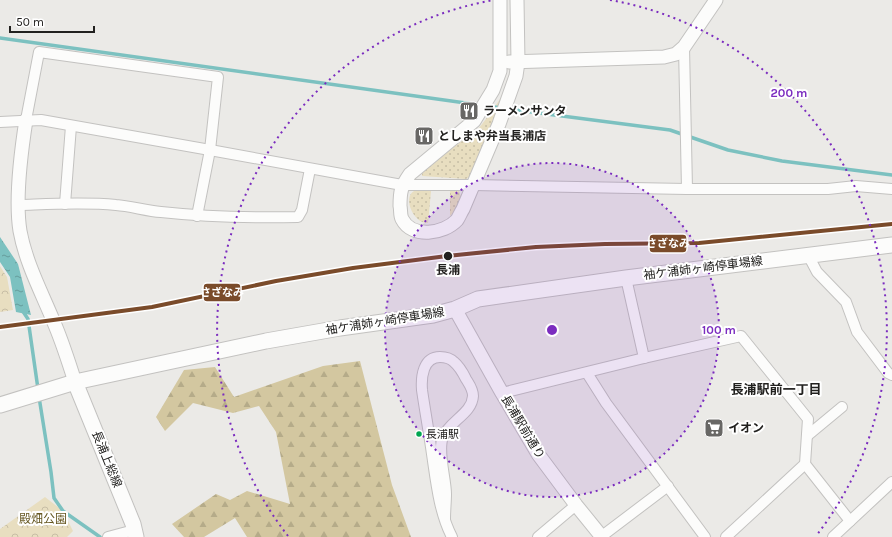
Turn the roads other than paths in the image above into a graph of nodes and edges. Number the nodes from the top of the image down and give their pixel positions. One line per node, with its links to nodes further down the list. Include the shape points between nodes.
1 (500, 0): 5 (street)
2 (517, 0): 6 (street)
3 (716, 0): 4 (street)
4 (684, 47): 6 (street, via 676,54 664,57); 14 (street)
5 (500, 61): 6 (street); 12 (street, via 500,71 493,90 474,121 410,174)
6 (518, 62): 13 (street, via 510,94)
7 (26, 120): 8 (street); 9 (street); 10 (street, via 39,52 218,77); 17 (street)
8 (0, 122)
9 (71, 126): 10 (street); 16 (street)
10 (210, 150): 11 (street); 18 (street)
11 (310, 169): 12 (street); 18 (street, via 302,210 298,217)
12 (402, 185): 13 (street); 13 (street, via 401,218 408,226 418,231 430,232 449,226 457,219)
13 (474, 185): 14 (street)
14 (687, 189): 15 (street, via 828,189 856,186)
15 (892, 189)
16 (65, 204): 17 (street); 18 (street, via 117,205)
17 (18, 206): 26 (street, via 22,240)
18 (197, 216)
19 (892, 245): 20 (main road, 袖ケ浦姉ヶ崎停車場線)
20 (808, 255): 21 (main road, 袖ケ浦姉ヶ崎停車場線); 25 (street, via 817,272 846,302 857,332 888,373)
21 (626, 278): 22 (main road, 袖ケ浦姉ヶ崎停車場線, via 478,299); 23 (street)
22 (455, 309): 26 (main road, 袖ケ浦姉ヶ崎停車場線, via 433,315 266,341); 27 (street, 長浦駅前通り)
23 (644, 358): 24 (street); 30 (street, via 741,336 808,420)
24 (587, 373): 27 (street); 33 (street, via 606,403)
25 (892, 374)
26 (76, 382): 28 (main road, 袖ケ浦姉ヶ崎停車場線); 37 (main road, 長浦上総線)
27 (502, 393): 34 (street, 長浦駅前通り, via 538,454)
28 (0, 405)
29 (842, 407): 30 (street)
30 (807, 436): 31 (street)
31 (805, 464): 36 (street); 43 (street)
32 (892, 482): 36 (street)
33 (668, 486): 41 (street); 42 (street)
34 (576, 505): 40 (street); 41 (street, 長浦駅前通り)
35 (444, 519): 35 (street, via 421,380 426,365 432,358 438,357 453,360 471,387 473,396 465,412 447,429 442,438 446,493); 39 (street)
36 (850, 521): 44 (street)
37 (135, 534): 38 (street)
38 (112, 536)
39 (452, 537)
40 (538, 537)
41 (602, 537)
42 (705, 537)
43 (726, 537)
44 (833, 537)

